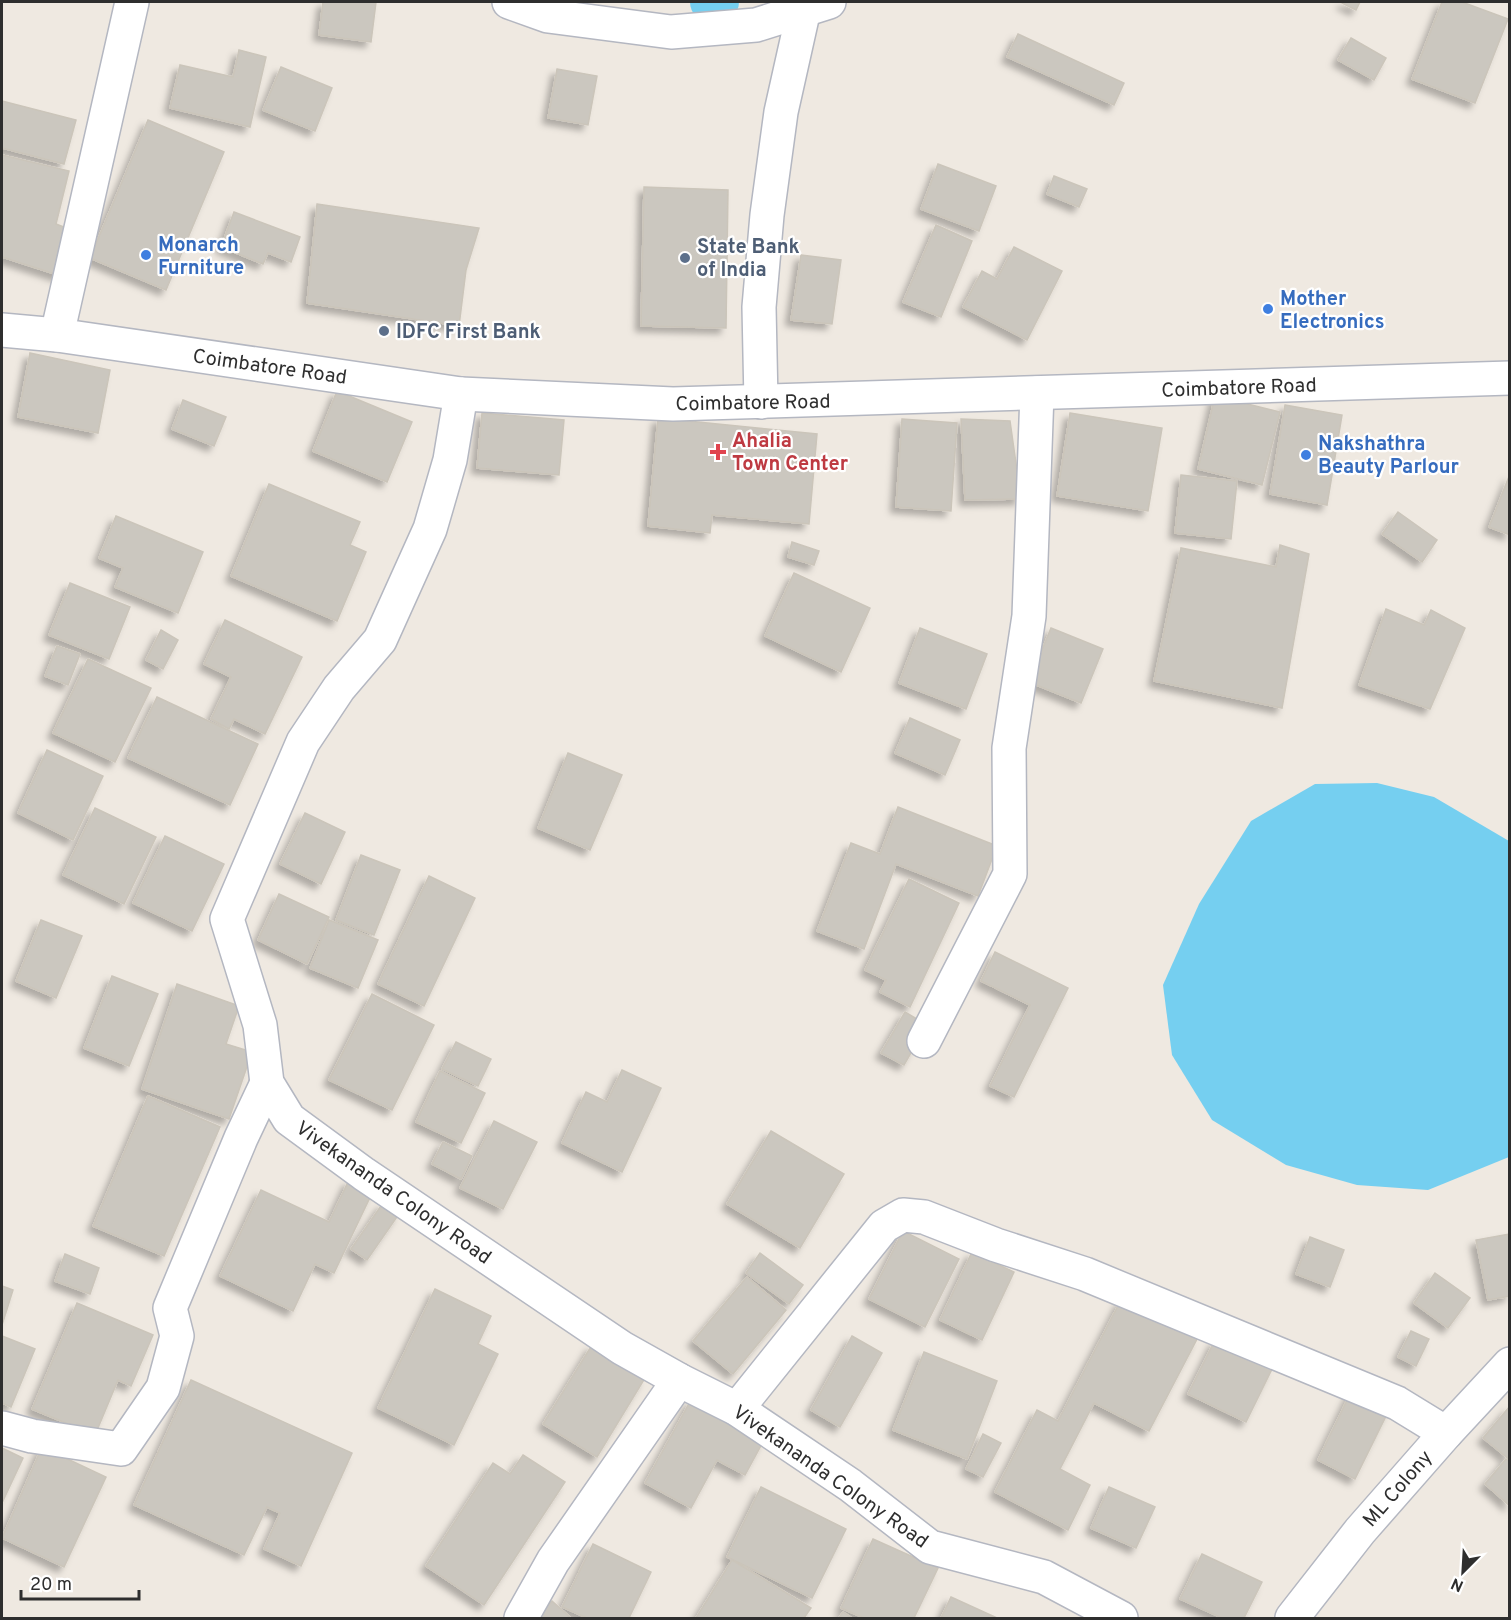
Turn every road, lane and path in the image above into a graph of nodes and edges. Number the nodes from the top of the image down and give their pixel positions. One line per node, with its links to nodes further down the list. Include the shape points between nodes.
1 (132, 2): 5 (street)
2 (509, 2): 3 (street, via 548,16 671,32 756,25)
3 (817, 5): 9 (street, via 781,112 759,307)
4 (2, 330): 5 (street, Coimbatore Road)
5 (57, 335): 7 (street, Coimbatore Road)
6 (1509, 378): 8 (street, Coimbatore Road)
7 (461, 393): 9 (street, Coimbatore Road, via 673,404); 11 (street, Vivekananda Colony Road, via 450,460 430,529 380,640 339,688 303,742 227,919 260,1025)
8 (1037, 393): 9 (street, Coimbatore Road); 10 (street, via 1029,616 1009,748 1010,874)
9 (761, 402)
10 (924, 1041)
11 (267, 1083): 13 (street, Vivekananda Colony Road, via 289,1119 327,1147 622,1348); 15 (street, via 170,1308 177,1336 163,1389 121,1449)
12 (1509, 1364): 16 (street, ML Colony)
13 (679, 1380): 14 (street, Vivekananda Colony Road); 17 (street, via 553,1561)
14 (737, 1409): 16 (street, via 884,1226 903,1215 924,1217 1194,1317 1397,1403); 18 (street, Vivekananda Colony Road, via 850,1485 930,1548 1044,1577)
15 (2, 1428)
16 (1446, 1433): 19 (street, ML Colony, via 1360,1531)
17 (521, 1618)
18 (1121, 1618)
19 (1292, 1618)

